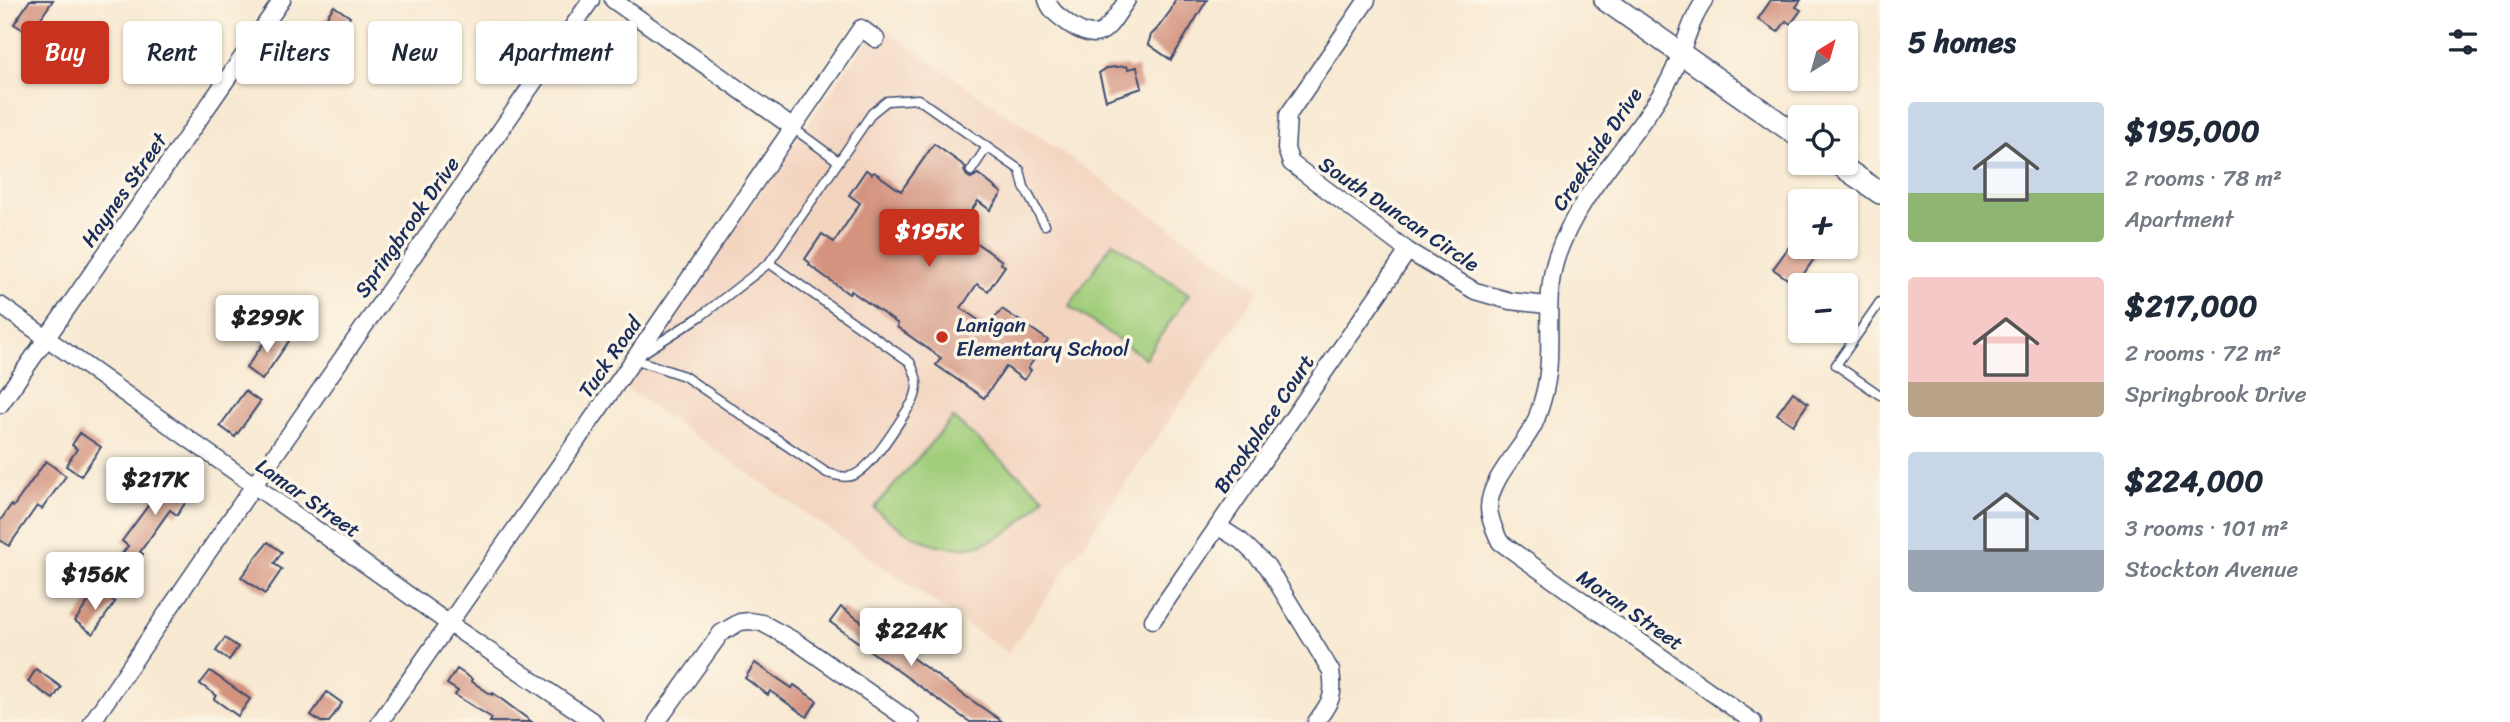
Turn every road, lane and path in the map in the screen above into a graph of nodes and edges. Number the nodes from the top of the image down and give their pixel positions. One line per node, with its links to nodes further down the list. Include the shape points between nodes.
1 (282, 0): 24 (street, Haynes Street)
2 (591, 0): 28 (street, Springbrook Drive)
3 (613, 0): 11 (street)
4 (1047, 0): 8 (street, via 1052,12 1084,35 1107,28)
5 (1367, 0): 19 (street, South Duncan Circle, via 1288,115 1286,149 1291,163 1306,176)
6 (1605, 0): 10 (street)
7 (1705, 0): 10 (street, Creekside Drive)
8 (1123, 1)
9 (876, 39): 11 (street, Tuck Road, via 861,29)
10 (1680, 51): 12 (street); 23 (street, Creekside Drive, via 1668,81 1567,232 1556,257)
11 (792, 127): 14 (lane); 25 (street, Tuck Road)
12 (1788, 129)
13 (987, 148): 14 (lane, via 918,99 904,99 887,101 872,113); 15 (lane); 18 (lane, via 1020,170)
14 (838, 161): 20 (lane)
15 (971, 171)
16 (1854, 175): 17 (street)
17 (1880, 193)
18 (1045, 225)
19 (1408, 251): 23 (street, South Duncan Circle, via 1475,291); 30 (street, Brookplace Court)
20 (769, 263): 25 (lane); 25 (lane, via 910,362 918,378 913,401 861,471 846,477 827,473 684,376)
21 (1880, 302): 26 (lane, via 1836,365)
22 (0, 305): 24 (street, Lamar Street)
23 (1548, 305): 29 (street, Creekside Drive, via 1549,367 1544,396 1533,428 1498,480 1489,506)
24 (46, 338): 27 (street, Haynes Street); 28 (street, Lamar Street)
25 (635, 359): 32 (street, Tuck Road)
26 (1880, 395)
27 (0, 405)
28 (254, 485): 32 (street, Lamar Street); 33 (street, Springbrook Drive)
29 (1492, 525): 39 (street, Moran Street, via 1500,542 1533,568)
30 (1219, 527): 31 (street, Brookplace Court); 38 (street, via 1267,566 1331,671 1334,689)
31 (1153, 620)
32 (448, 623): 34 (street, Tuck Road); 35 (street, Lamar Street)
33 (92, 722)
34 (380, 722)
35 (594, 722)
36 (657, 722): 37 (street, via 721,633 740,622 762,623 797,642)
37 (911, 722)
38 (1316, 722)
39 (1753, 722)

